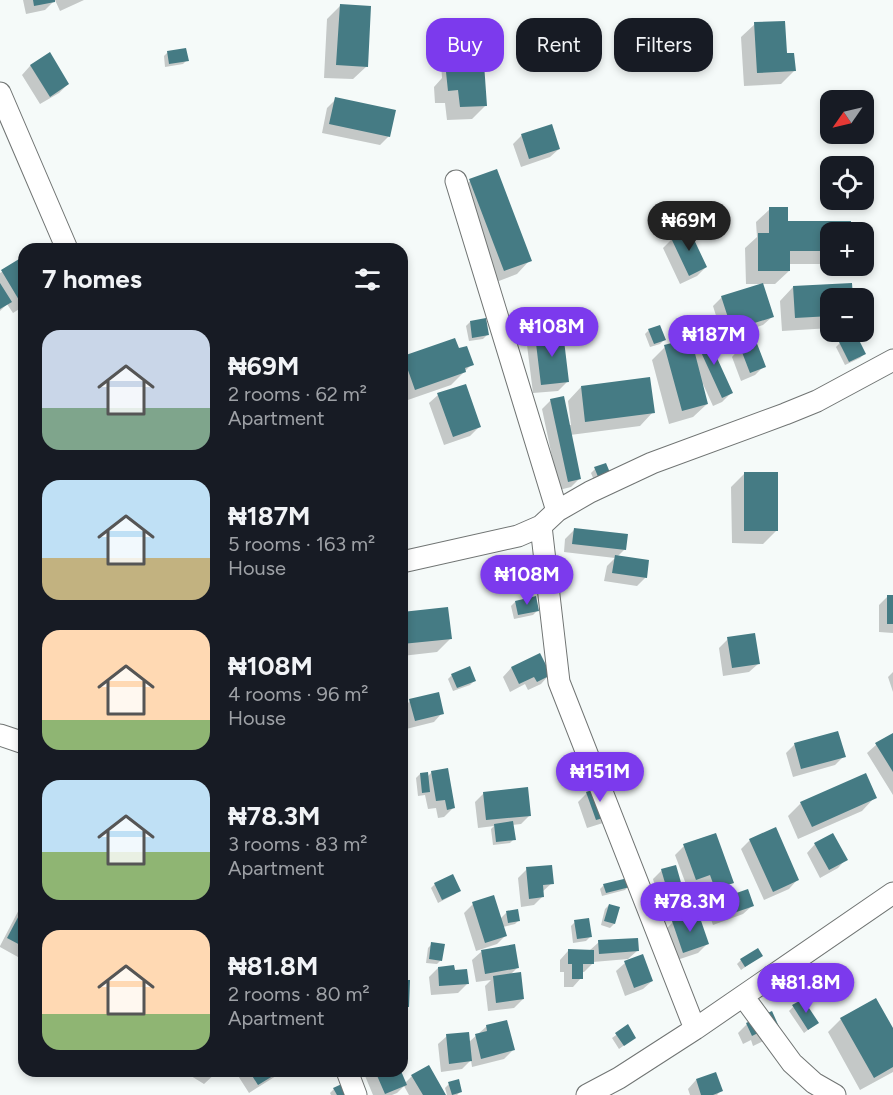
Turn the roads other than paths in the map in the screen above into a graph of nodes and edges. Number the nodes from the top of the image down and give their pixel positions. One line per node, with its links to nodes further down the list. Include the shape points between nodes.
1 (0, 93): 3 (street)
2 (456, 181): 5 (street)
3 (64, 243)
4 (893, 360): 5 (street, via 817,401 652,463)
5 (557, 511): 6 (street)
6 (541, 526): 7 (street, via 518,536); 12 (street, via 559,682)
7 (408, 561)
8 (0, 735): 9 (street)
9 (18, 741)
10 (893, 892): 11 (street)
11 (743, 996): 12 (street); 16 (street, via 792,1063)
12 (695, 1029): 15 (street)
13 (349, 1077): 14 (street)
14 (356, 1095)
15 (587, 1095)
16 (835, 1095)

